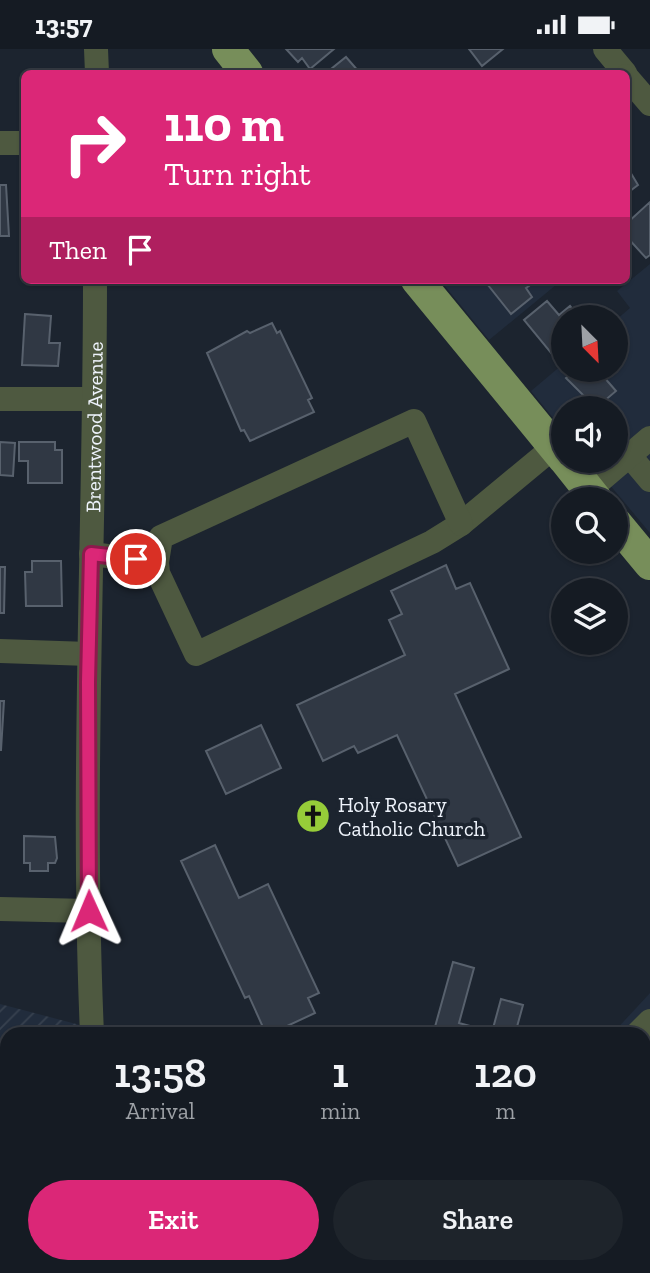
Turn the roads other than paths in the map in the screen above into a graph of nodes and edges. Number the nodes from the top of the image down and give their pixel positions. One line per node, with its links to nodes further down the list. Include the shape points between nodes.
1 (228, 49): 3 (main road)
2 (605, 49): 4 (street)
3 (245, 70)
4 (622, 70)
5 (630, 80): 6 (street)
6 (650, 104)
7 (0, 143): 8 (street)
8 (21, 143)
9 (95, 284): 12 (street, Brentwood Avenue)
10 (420, 284): 14 (main road)
11 (0, 398): 12 (street)
12 (94, 399): 23 (street, Brentwood Avenue)
13 (650, 438): 15 (street)
14 (551, 443)
15 (629, 455): 18 (street); 20 (street)
16 (551, 462): 21 (street)
17 (576, 473): 19 (main road)
18 (650, 480)
19 (587, 487)
20 (599, 487)
21 (461, 524): 24 (street, via 432,543 196,654 158,573); 24 (street, via 414,421 161,537)
22 (628, 537): 25 (main road)
23 (91, 554): 24 (street); 27 (street, Brentwood Avenue)
24 (158, 562)
25 (650, 564)
26 (0, 651): 27 (street)
27 (89, 654): 29 (street, Brentwood Avenue)
28 (0, 909): 29 (street)
29 (89, 911): 30 (street, Brentwood Avenue)
30 (92, 1027)

